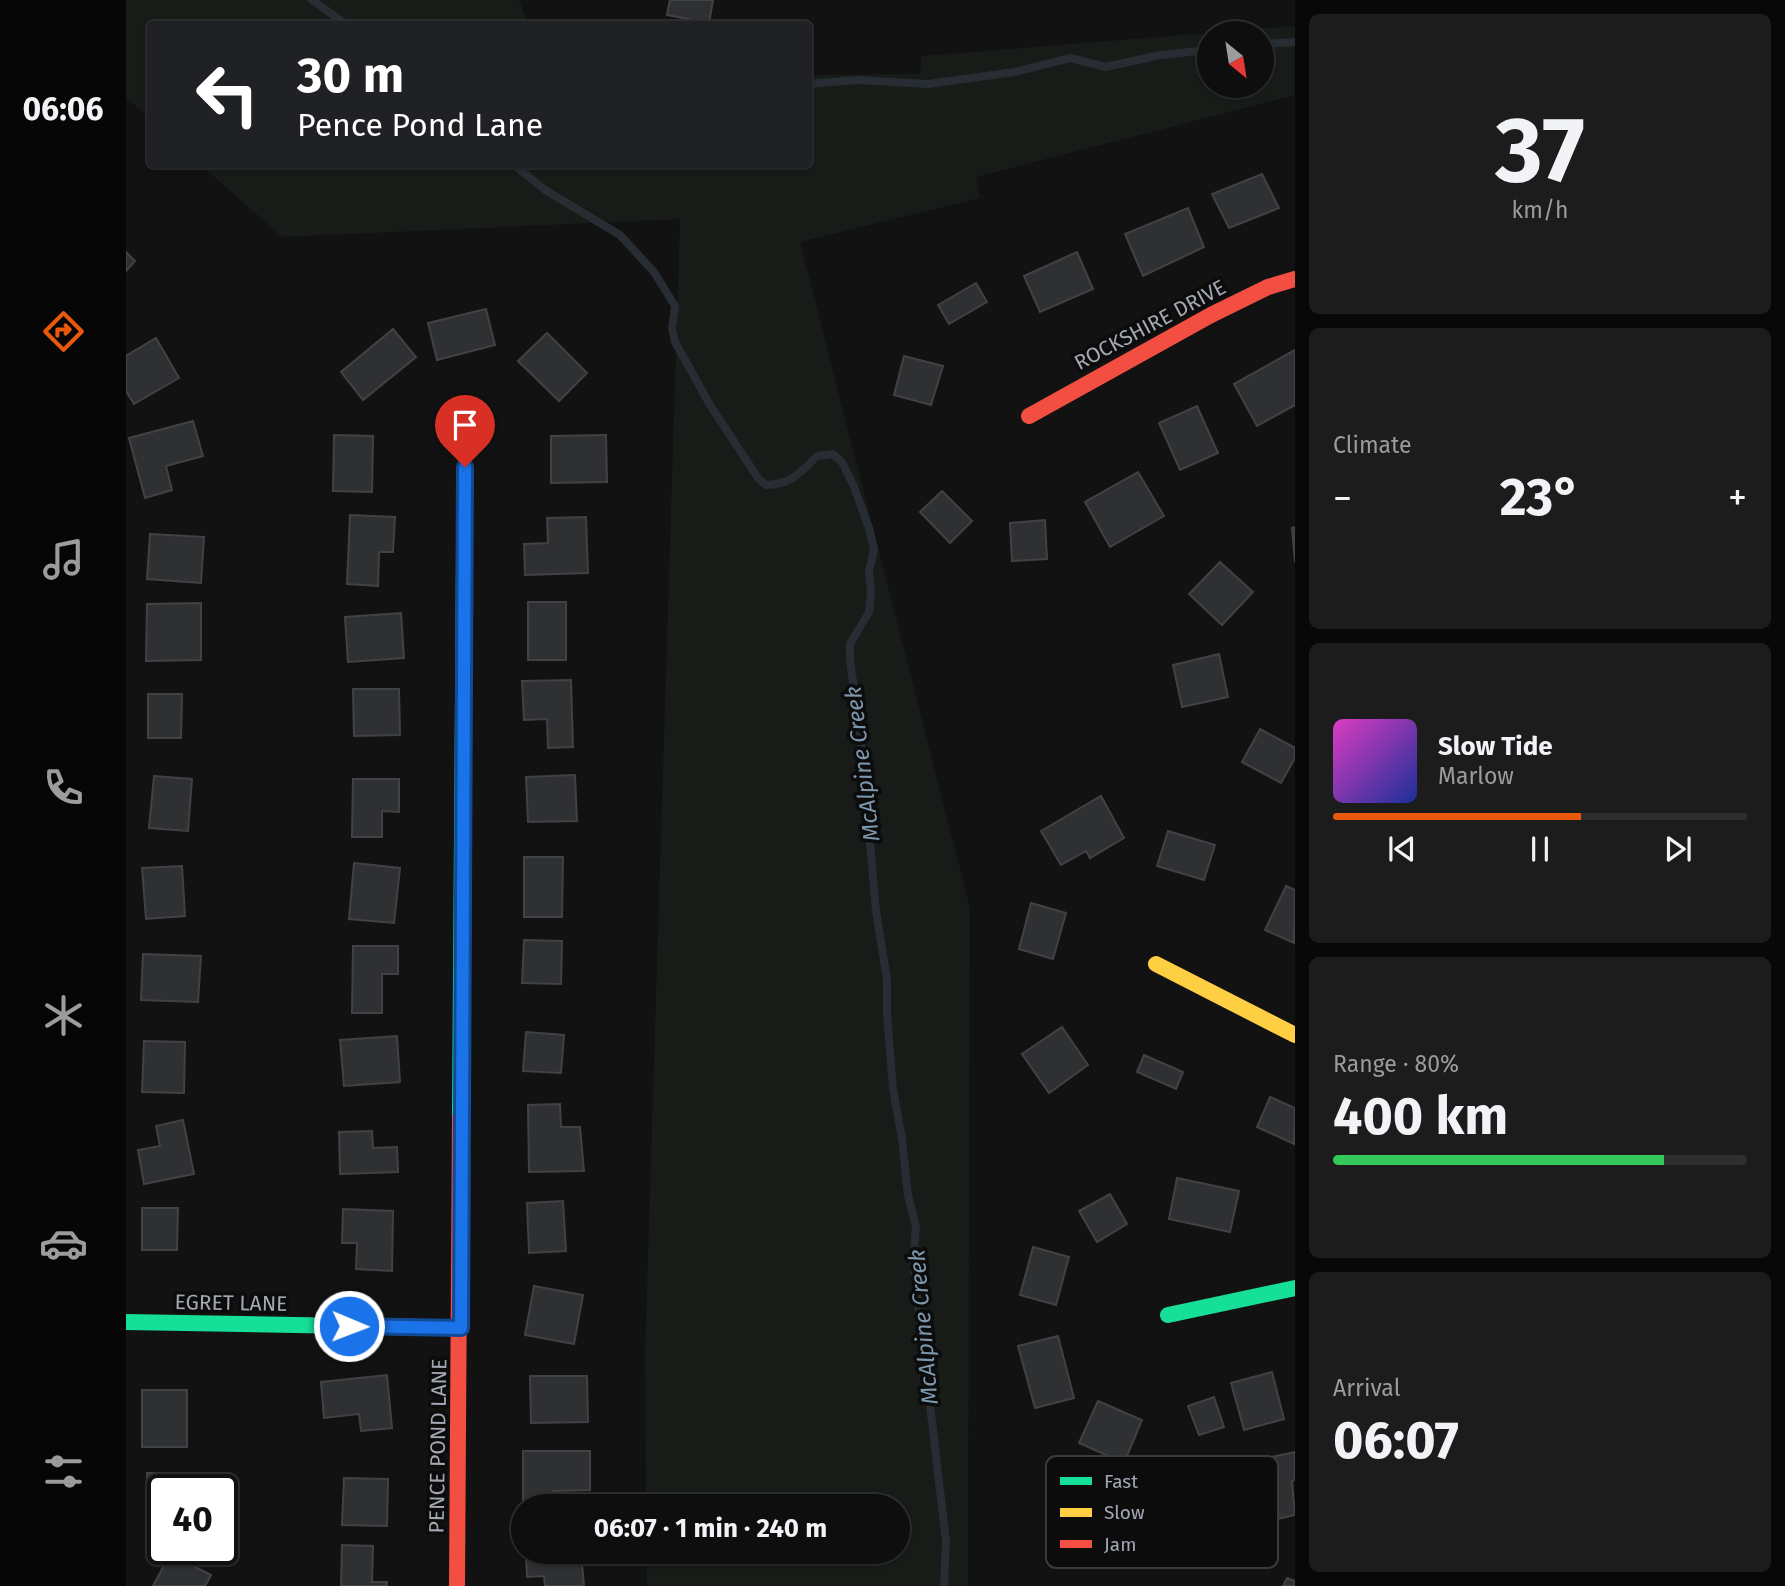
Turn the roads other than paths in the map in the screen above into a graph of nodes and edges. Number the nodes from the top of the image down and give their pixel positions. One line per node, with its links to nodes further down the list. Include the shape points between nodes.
1 (1295, 279): 2 (street, ROCKSHIRE DRIVE, via 1210,314)
2 (1029, 416)
3 (465, 467): 9 (street, PENCE POND LANE)
4 (1156, 964): 5 (street)
5 (1295, 1035)
6 (1295, 1288): 7 (street)
7 (1168, 1315)
8 (126, 1322): 9 (street, EGRET LANE)
9 (461, 1328): 10 (street, PENCE POND LANE)
10 (457, 1586)

